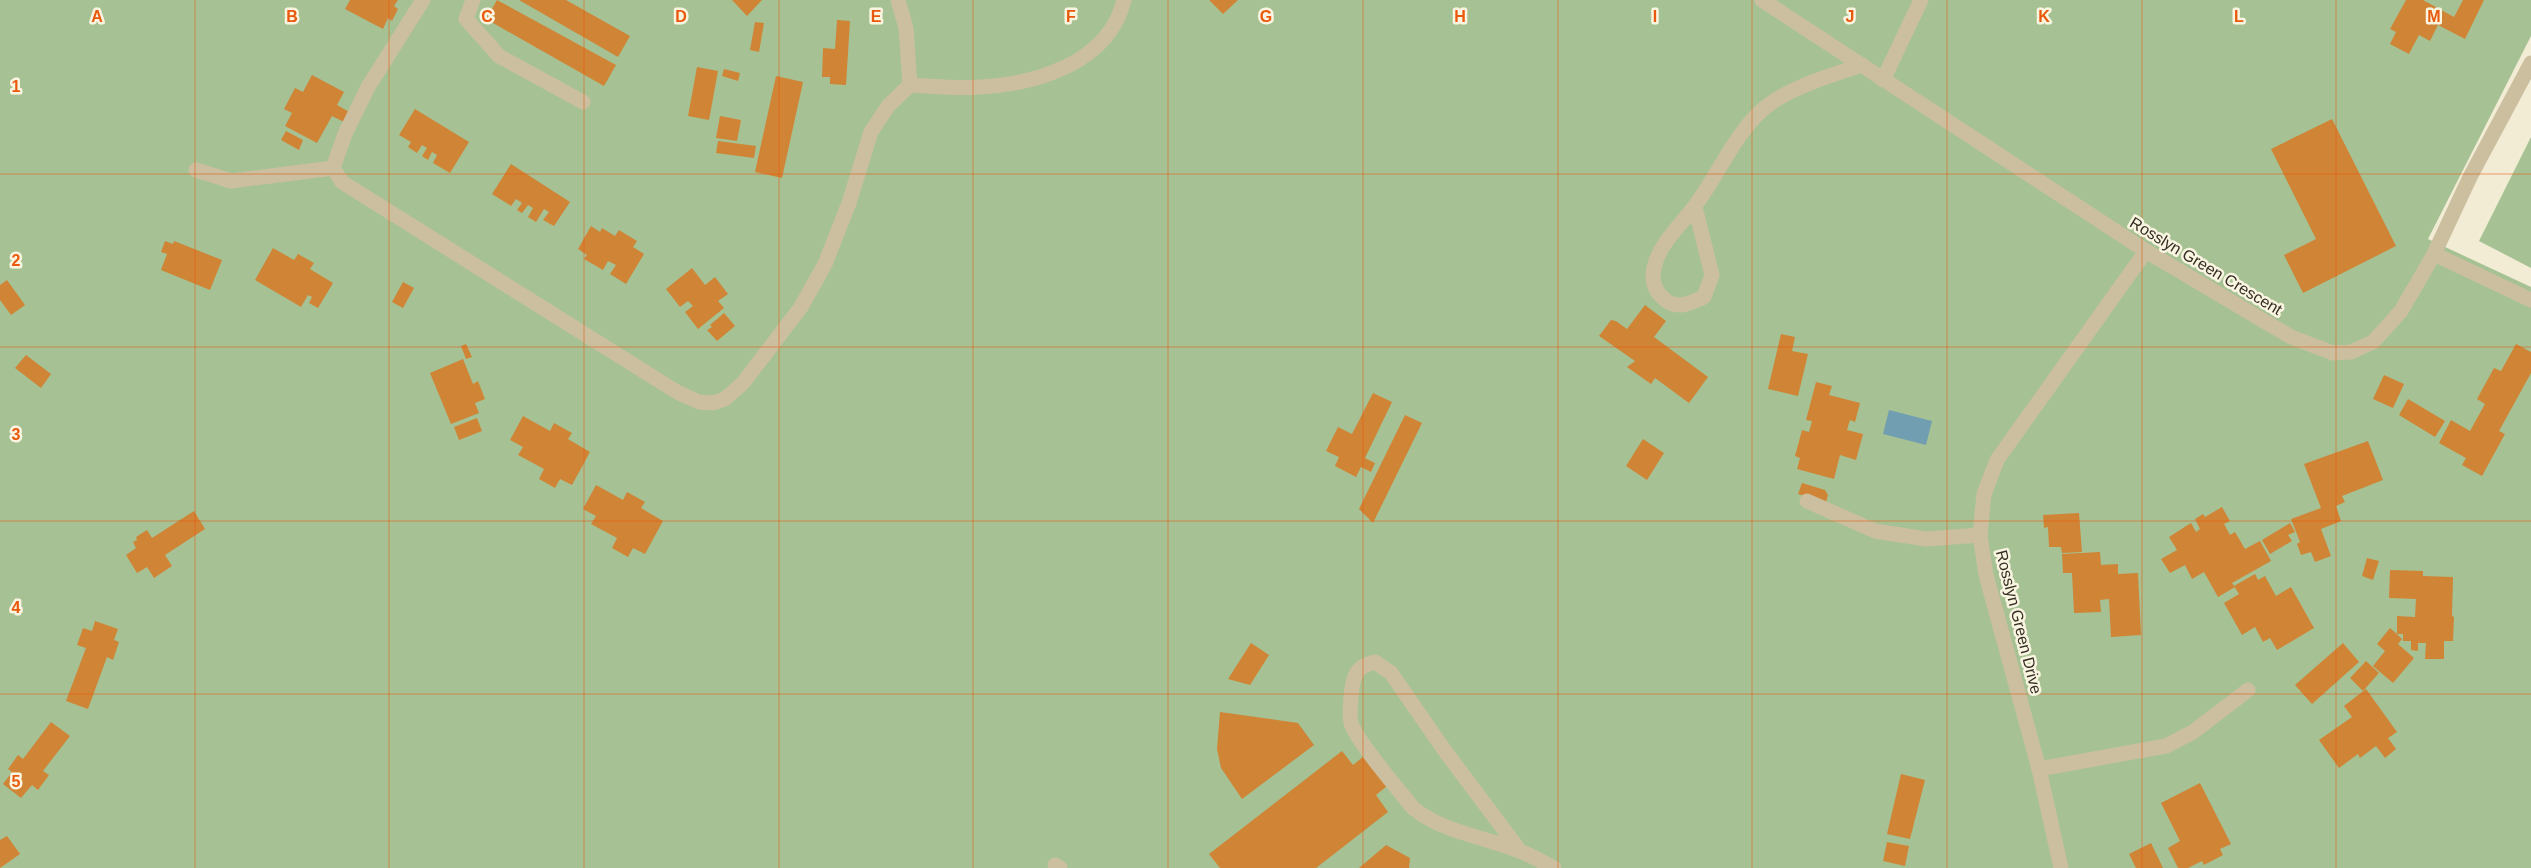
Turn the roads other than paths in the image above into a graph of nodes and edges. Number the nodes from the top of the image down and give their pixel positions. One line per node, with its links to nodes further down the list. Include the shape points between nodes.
1 (423, 0): 12 (street, via 368,87)
2 (473, 0): 11 (street, via 466,19 499,56)
3 (898, 0): 10 (street, via 906,28)
4 (1124, 0): 10 (street, via 1122,10 1098,45 1067,67 1007,84 978,87)
5 (1762, 0): 8 (street, Rosslyn Green Crescent)
6 (1921, 0): 9 (street)
7 (2531, 63): 16 (street, Rosslyn Green Crescent, via 2470,177)
8 (1862, 65): 9 (street, Rosslyn Green Crescent); 14 (street, via 1804,84 1762,109 1740,134)
9 (1883, 80): 15 (street, Rosslyn Green Crescent)
10 (910, 85): 12 (street, via 888,106 871,132 828,256 801,307 742,383 725,399 713,403 699,402 677,392 342,182)
11 (583, 102)
12 (333, 168): 13 (street, via 230,181)
13 (196, 170)
14 (1695, 206): 14 (street, via 1669,237 1655,262 1652,278 1656,292 1667,302 1685,306 1704,297 1712,275)
15 (2146, 252): 16 (street, Rosslyn Green Crescent, via 2290,337 2333,353 2351,352 2373,342 2401,311); 19 (street, Rosslyn Green Drive, via 1997,460 1984,494)
16 (2434, 254): 17 (street)
17 (2531, 300)
18 (1807, 501): 19 (street, via 1875,531 1926,539)
19 (1980, 535): 21 (street, Rosslyn Green Drive, via 1986,575)
20 (2248, 690): 21 (street, via 2193,732 2166,746)
21 (2039, 769): 24 (street, Rosslyn Green Drive)
22 (1520, 851): 22 (street, via 1391,673 1375,662 1356,673 1351,723 1412,808 1458,830); 23 (street)
23 (1554, 868)
24 (2060, 868)

